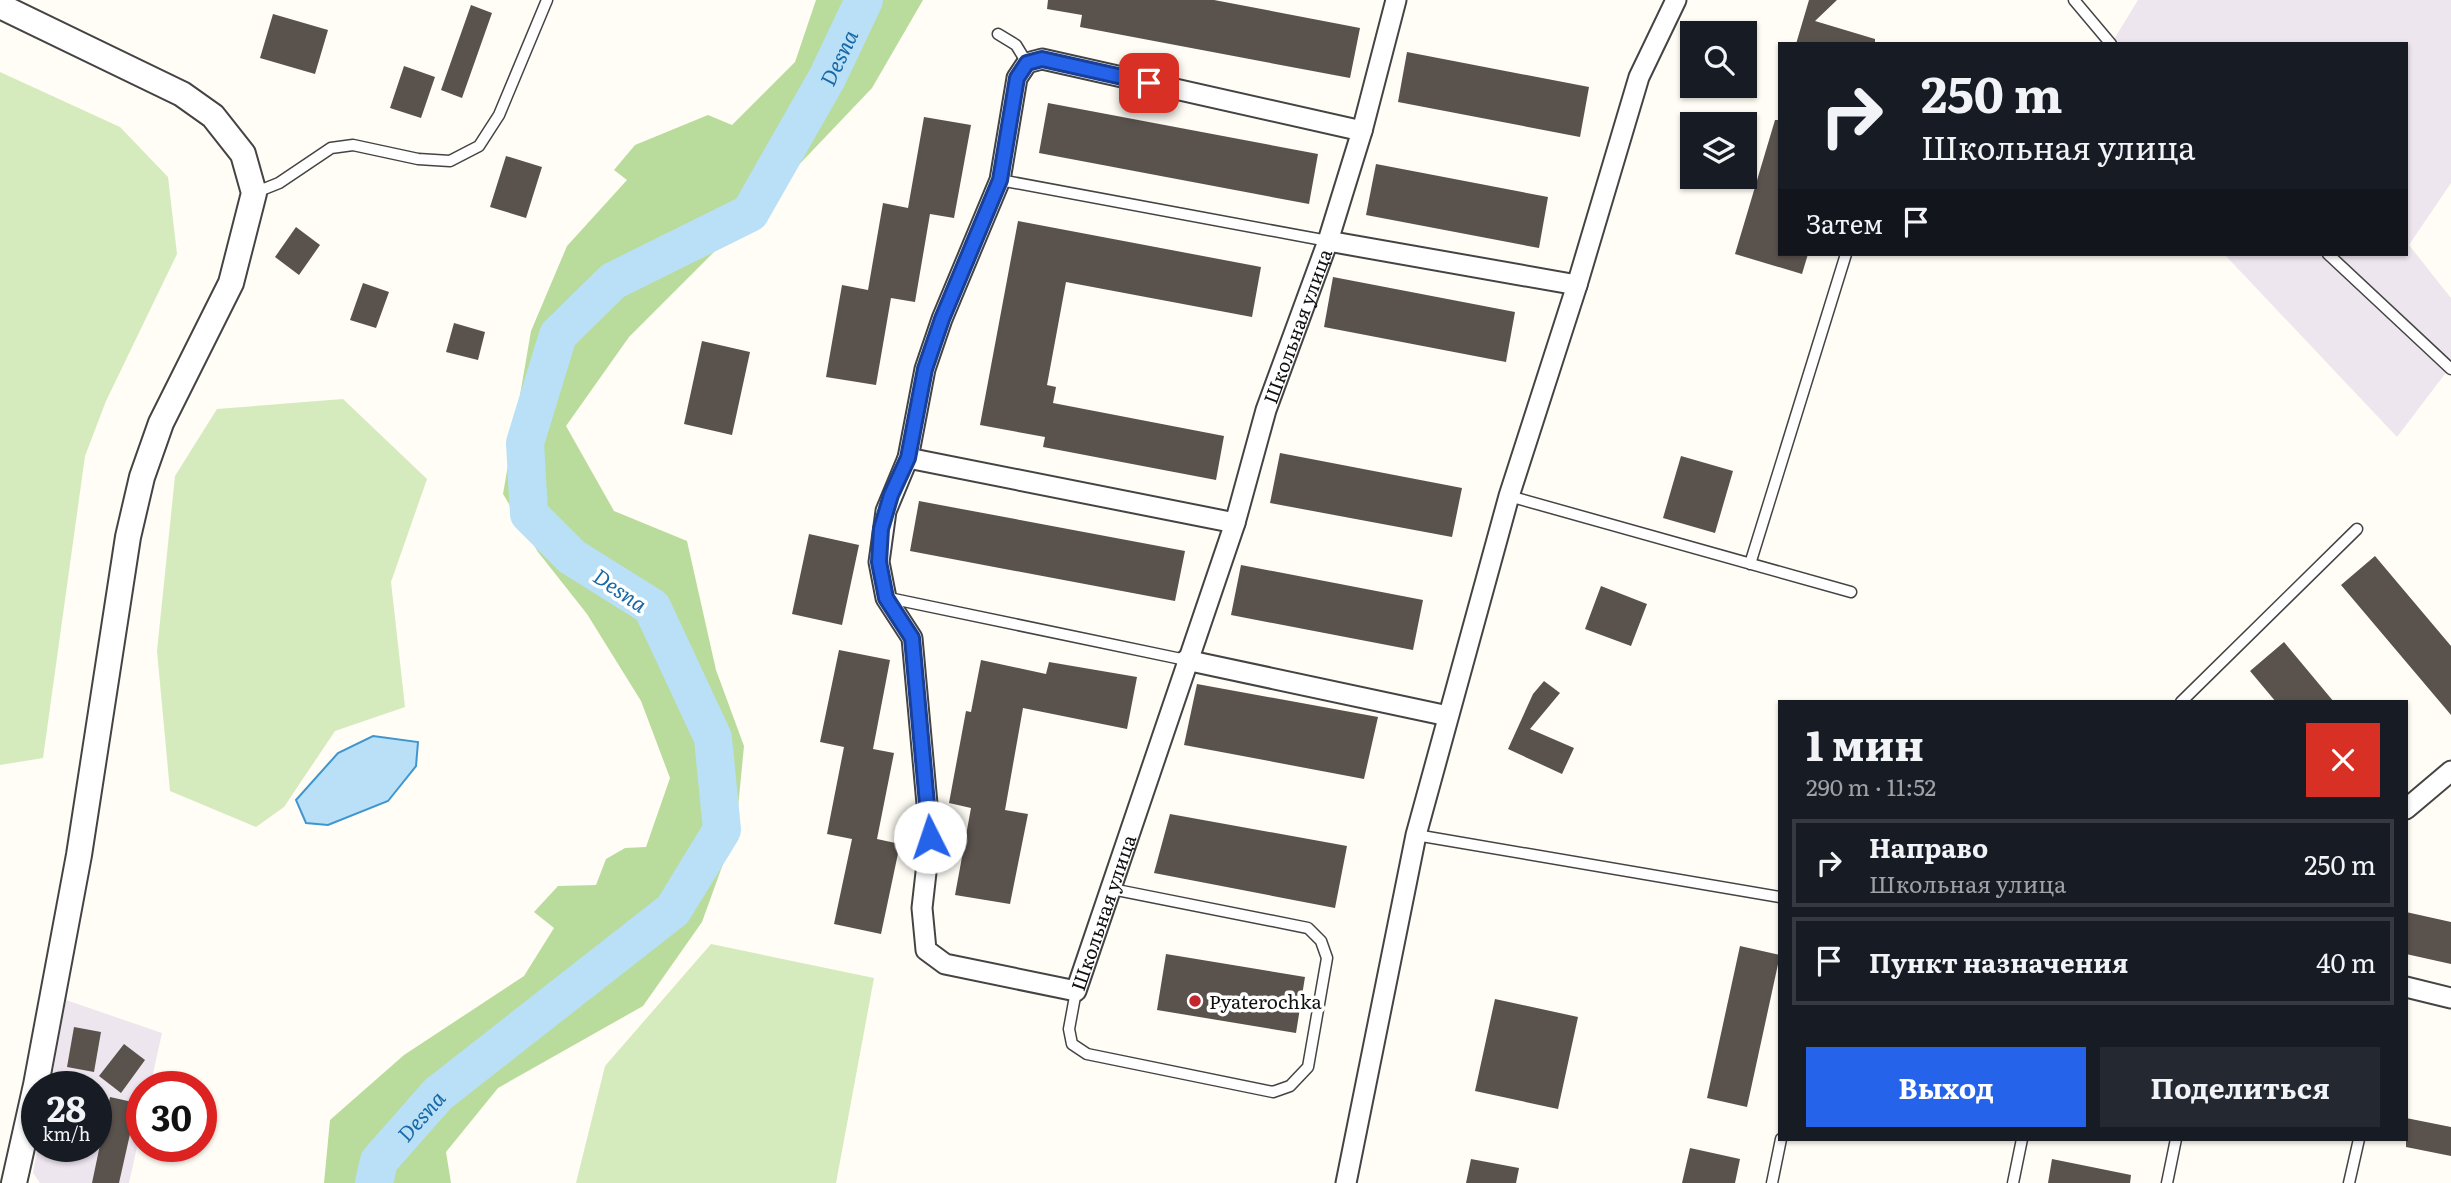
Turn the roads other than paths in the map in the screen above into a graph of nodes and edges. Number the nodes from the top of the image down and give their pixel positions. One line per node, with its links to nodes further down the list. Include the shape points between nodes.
1 (547, 0): 11 (lane, via 499,116 480,146 450,161 353,145 331,148 279,183)
2 (1396, 0): 9 (street, Школьная улица)
3 (1676, 0): 15 (street, via 1639,77)
4 (2074, 0): 7 (lane)
5 (0, 6): 11 (street, via 182,94 213,116 243,154)
6 (998, 34): 8 (lane, via 1016,45)
7 (2109, 42)
8 (1027, 63): 9 (street, via 1042,59); 10 (street, Школьная улица, via 1017,78)
9 (1362, 131): 12 (street, Школьная улица)
10 (1000, 180): 12 (lane); 17 (street, Школьная улица, via 925,369)
11 (254, 193): 39 (street, via 231,283 161,423 142,477 128,537 77,868)
12 (1328, 241): 15 (street); 19 (street, Школьная улица, via 1266,410)
13 (1845, 256): 21 (lane)
14 (2330, 256): 16 (lane)
15 (1577, 285): 18 (street)
16 (2451, 369)
17 (908, 458): 19 (street); 23 (street, Школьная улица, via 881,529 879,562)
18 (1509, 496): 21 (lane); 26 (street)
19 (1235, 523): 24 (street, Школьная улица)
20 (2357, 529): 25 (lane)
21 (1750, 564): 22 (lane)
22 (1851, 592)
23 (886, 598): 24 (lane); 33 (street, Школьная улица, via 912,638 922,716 930,837 922,908 926,950 945,964)
24 (1186, 660): 26 (street); 30 (street, Школьная улица)
25 (2183, 700)
26 (1448, 716): 29 (street)
27 (2451, 771): 28 (street)
28 (2408, 807)
29 (1416, 835): 31 (lane); 40 (street)
30 (1112, 889): 33 (street, Школьная улица); 33 (lane, via 1308,928 1321,941 1327,958 1308,1067 1290,1086 1273,1092 1087,1054 1072,1044 1069,1029)
31 (1778, 897)
32 (2408, 987): 34 (street)
33 (1076, 991)
34 (2451, 998)
35 (1781, 1141): 41 (lane)
36 (2022, 1141): 42 (lane)
37 (2176, 1141): 43 (lane)
38 (2358, 1141): 44 (lane)
39 (13, 1183)
40 (1346, 1183)
41 (1772, 1183)
42 (2013, 1183)
43 (2167, 1183)
44 (2349, 1183)

